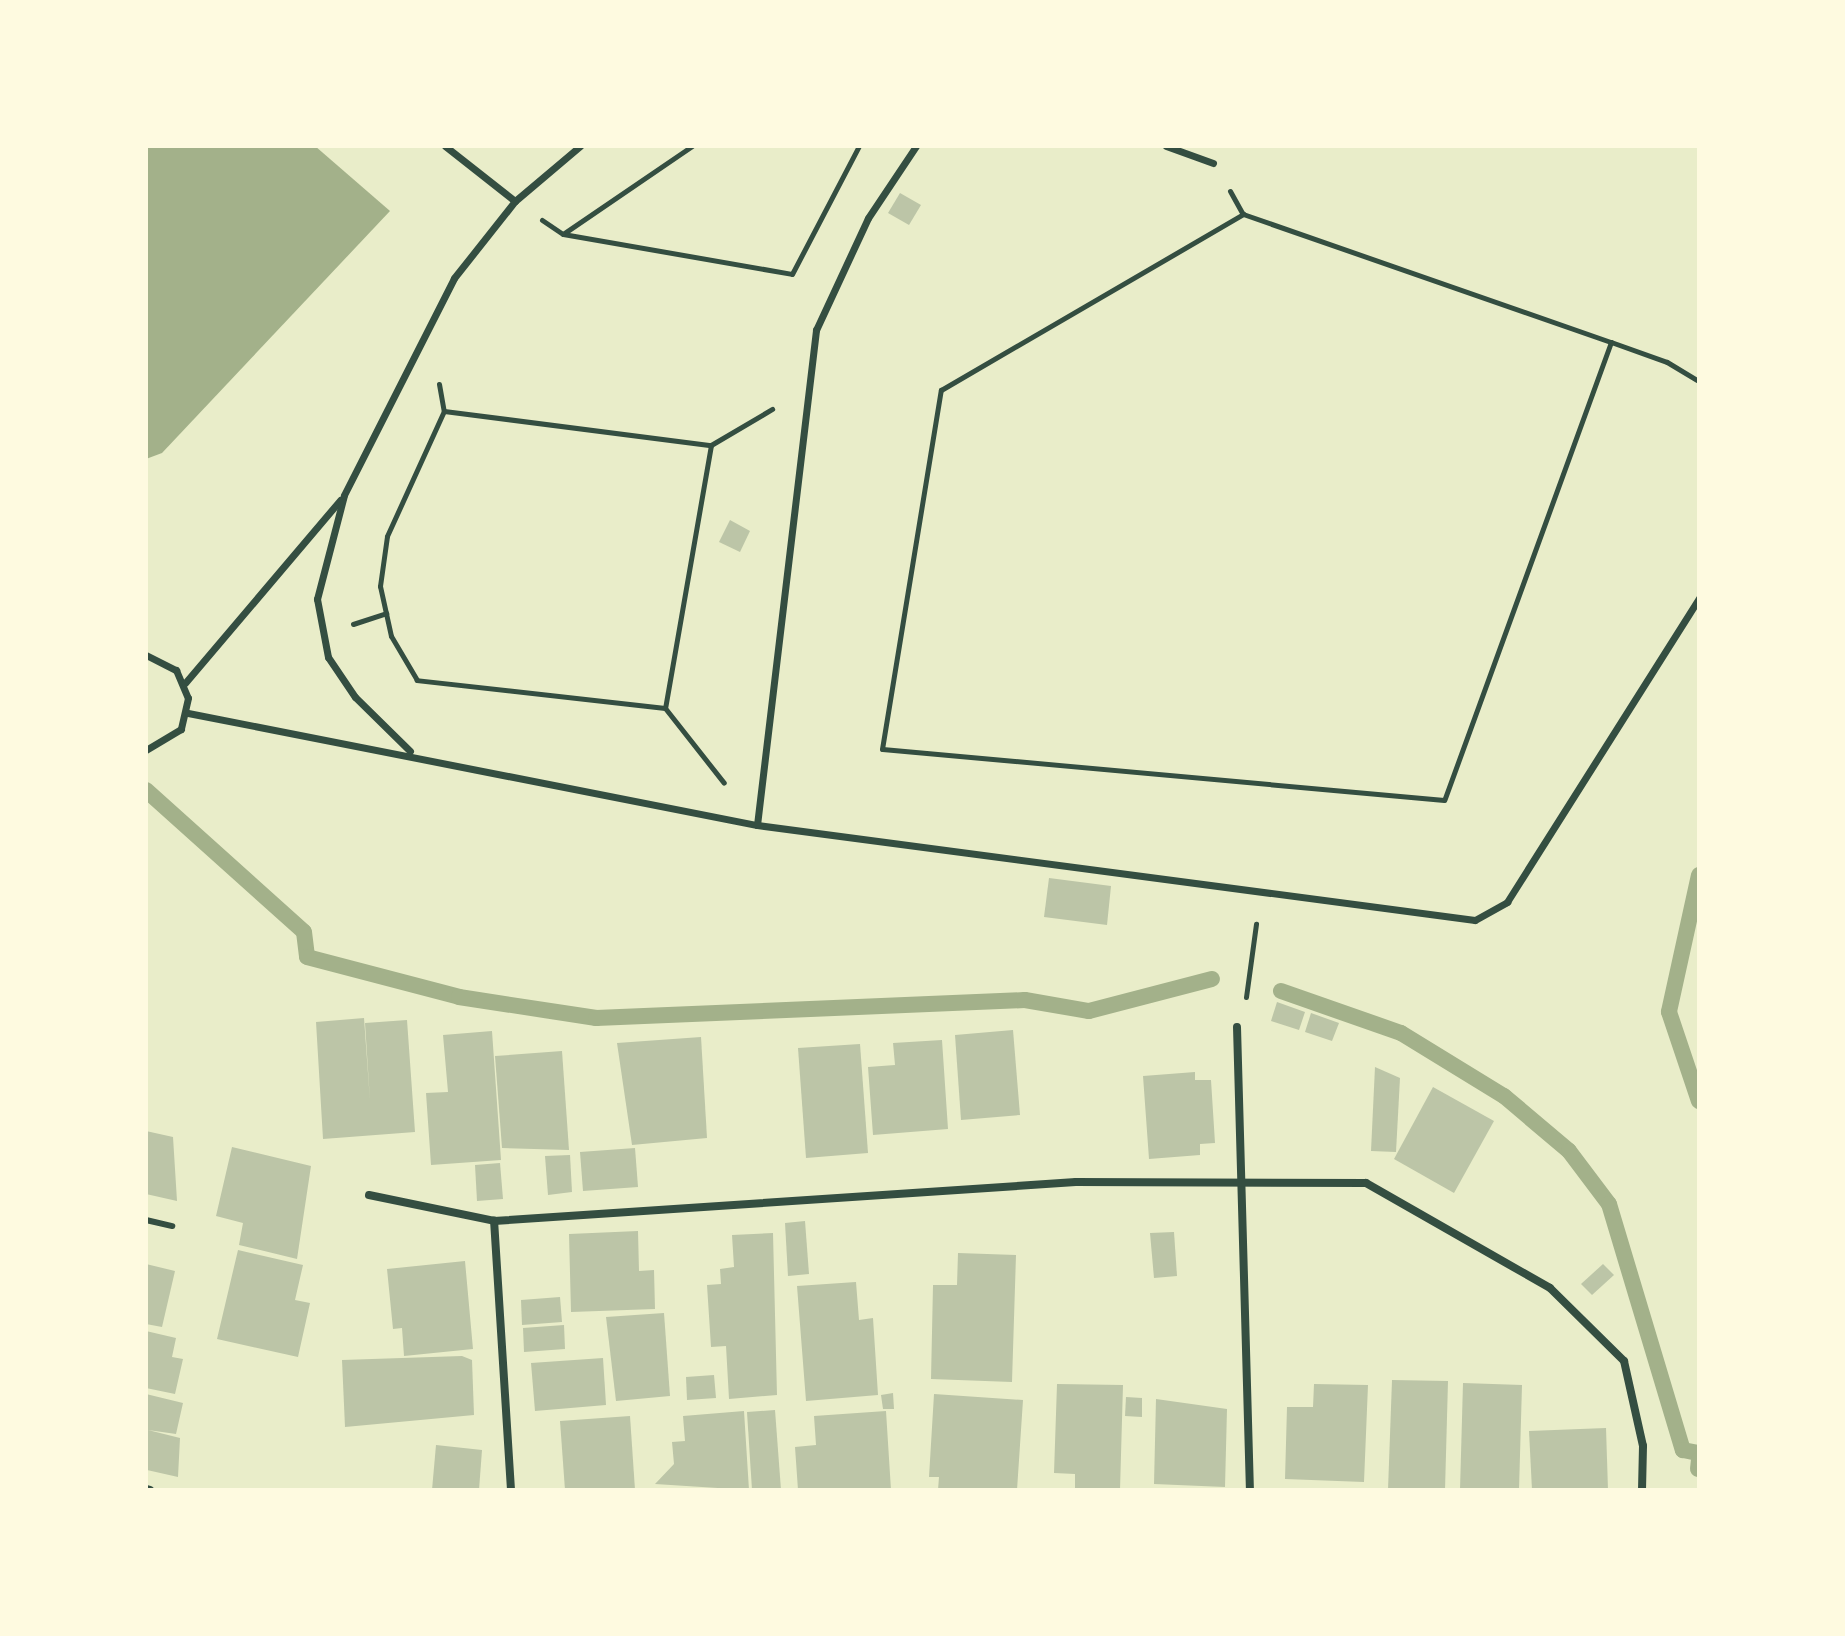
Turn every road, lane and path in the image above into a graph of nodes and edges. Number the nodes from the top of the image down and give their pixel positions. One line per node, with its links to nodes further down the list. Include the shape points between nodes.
1 (445, 146): 8 (street)
2 (580, 146): 8 (street)
3 (692, 146): 4 (path, via 563,234 792,274)
4 (859, 146)
5 (916, 146): 11 (street, via 868,218 816,330)
6 (1166, 146): 7 (street)
7 (1213, 163)
8 (515, 201): 13 (street, via 454,278)
9 (1611, 342): 9 (path, via 1444,800 882,749 941,390 1243,214); 10 (path)
10 (1699, 381)
11 (810, 386): 12 (path); 21 (street)
12 (711, 445): 17 (path); 17 (path, via 444,411 387,536 380,586 386,613 417,680)
13 (344, 495): 16 (street); 20 (street, via 317,599 328,657 355,697)
14 (1699, 598): 22 (street, via 1507,902 1475,920)
15 (146, 655): 16 (street, via 164,660)
16 (185, 683): 18 (street)
17 (665, 708): 21 (path)
18 (188, 713): 19 (street, via 170,741); 20 (street)
19 (146, 750)
20 (411, 752): 21 (street)
21 (757, 825): 22 (street)
22 (1260, 891): 25 (path)
23 (1699, 958): 24 (path)
24 (1699, 1003)
25 (1237, 1027): 26 (street)
26 (1245, 1183): 29 (street, via 1076,1182); 32 (street); 33 (street, via 1366,1183 1550,1288 1624,1361 1643,1446)
27 (369, 1195): 29 (street)
28 (146, 1220): 30 (lane)
29 (494, 1221): 31 (street)
30 (172, 1226)
31 (511, 1490)
32 (1250, 1490)
33 (1642, 1490)

